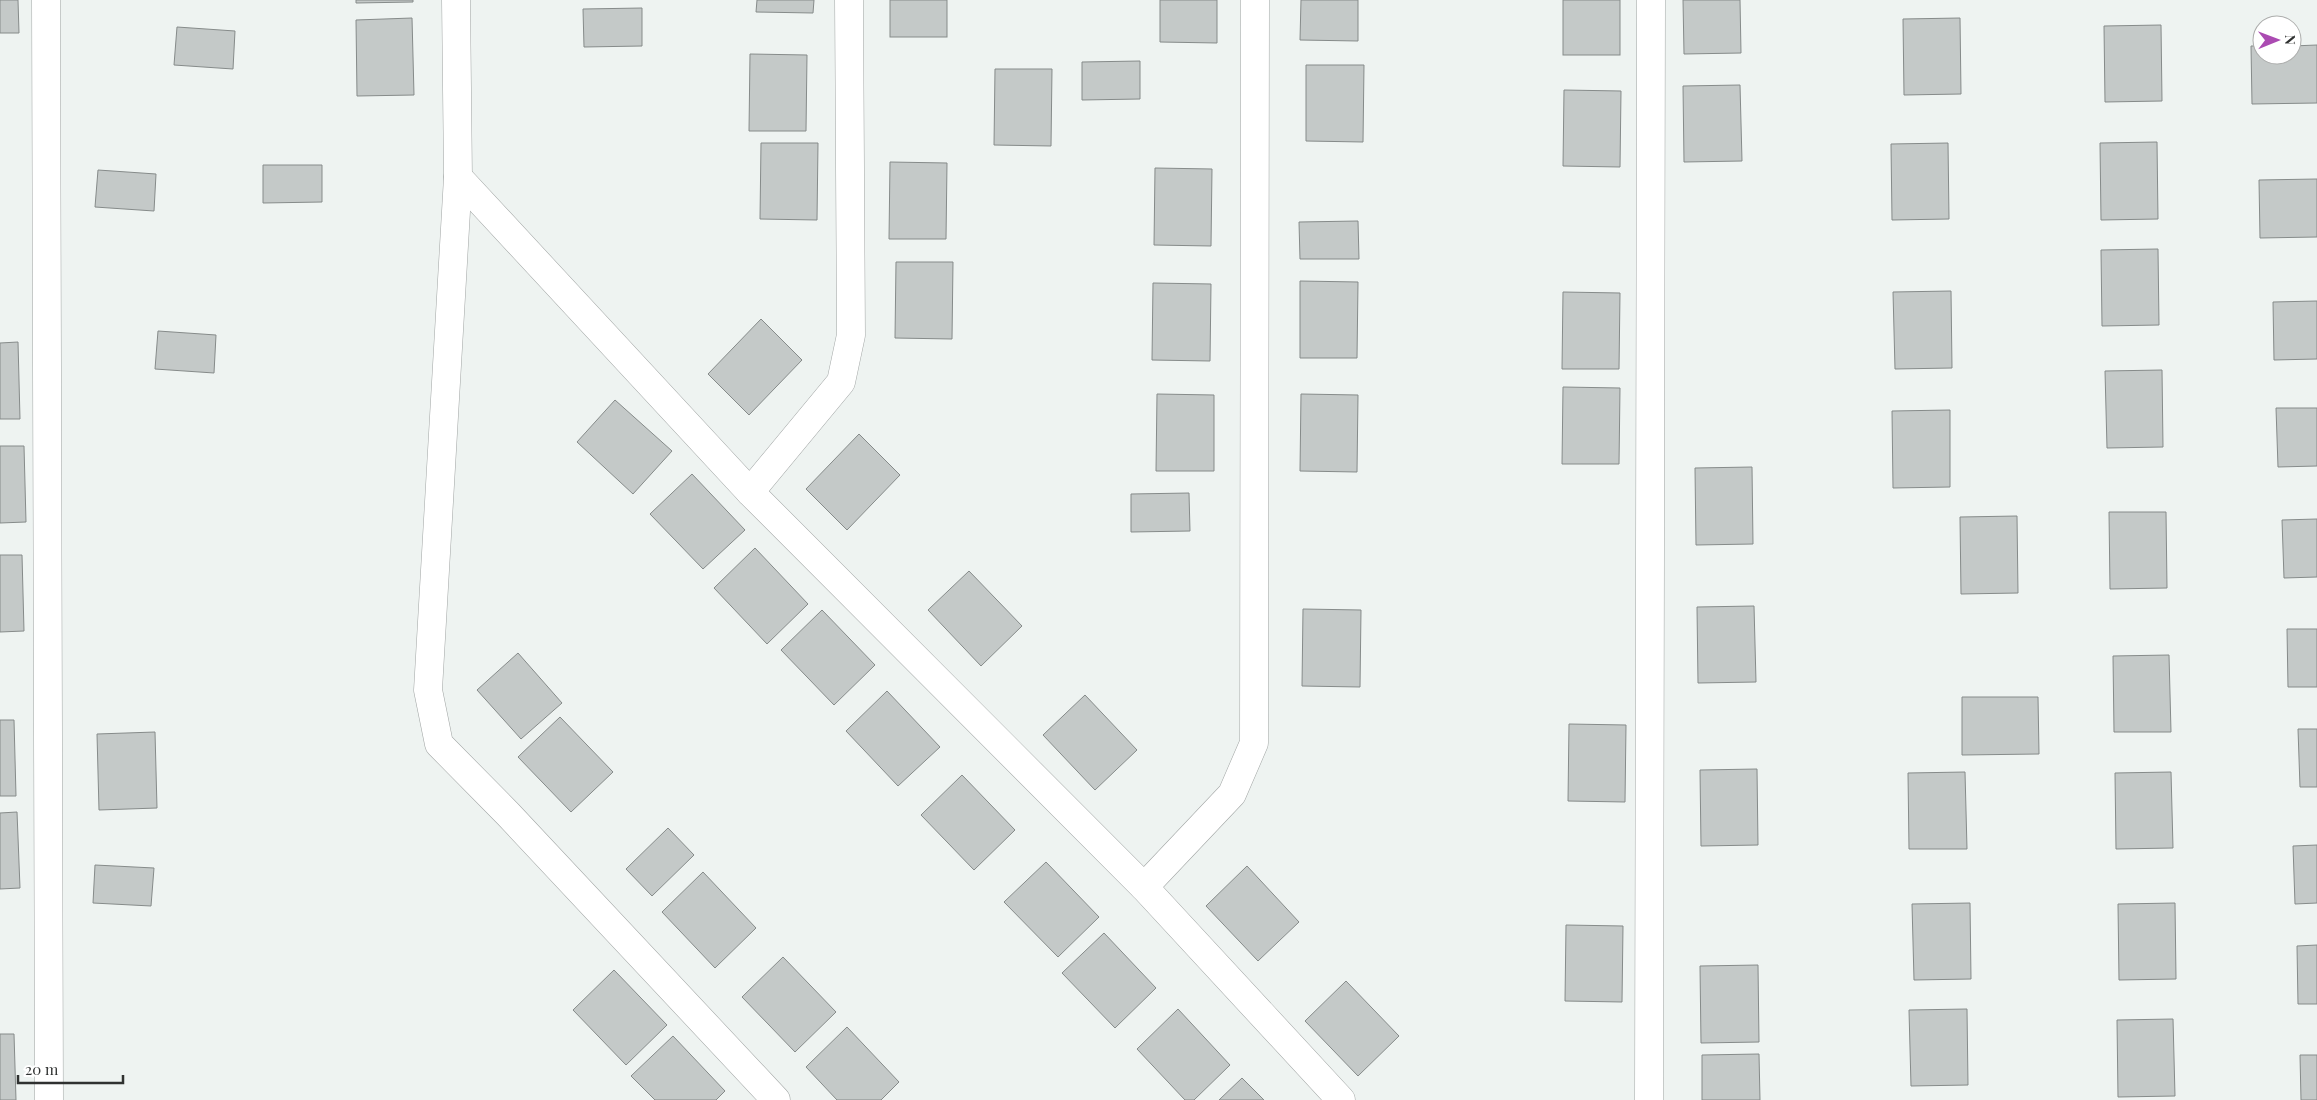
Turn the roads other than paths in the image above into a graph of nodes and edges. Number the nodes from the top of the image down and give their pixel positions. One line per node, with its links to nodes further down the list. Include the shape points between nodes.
1 (46, 0): 9 (street)
2 (456, 0): 6 (street)
3 (849, 0): 7 (street, via 851,335 841,382)
4 (1254, 0): 8 (street, via 1254,743 1232,794)
5 (1651, 0): 12 (street)
6 (458, 177): 7 (street); 10 (street, via 428,690 439,744)
7 (750, 492): 8 (street)
8 (1144, 887): 11 (street)
9 (49, 1100)
10 (776, 1100)
11 (1341, 1100)
12 (1648, 1100)

